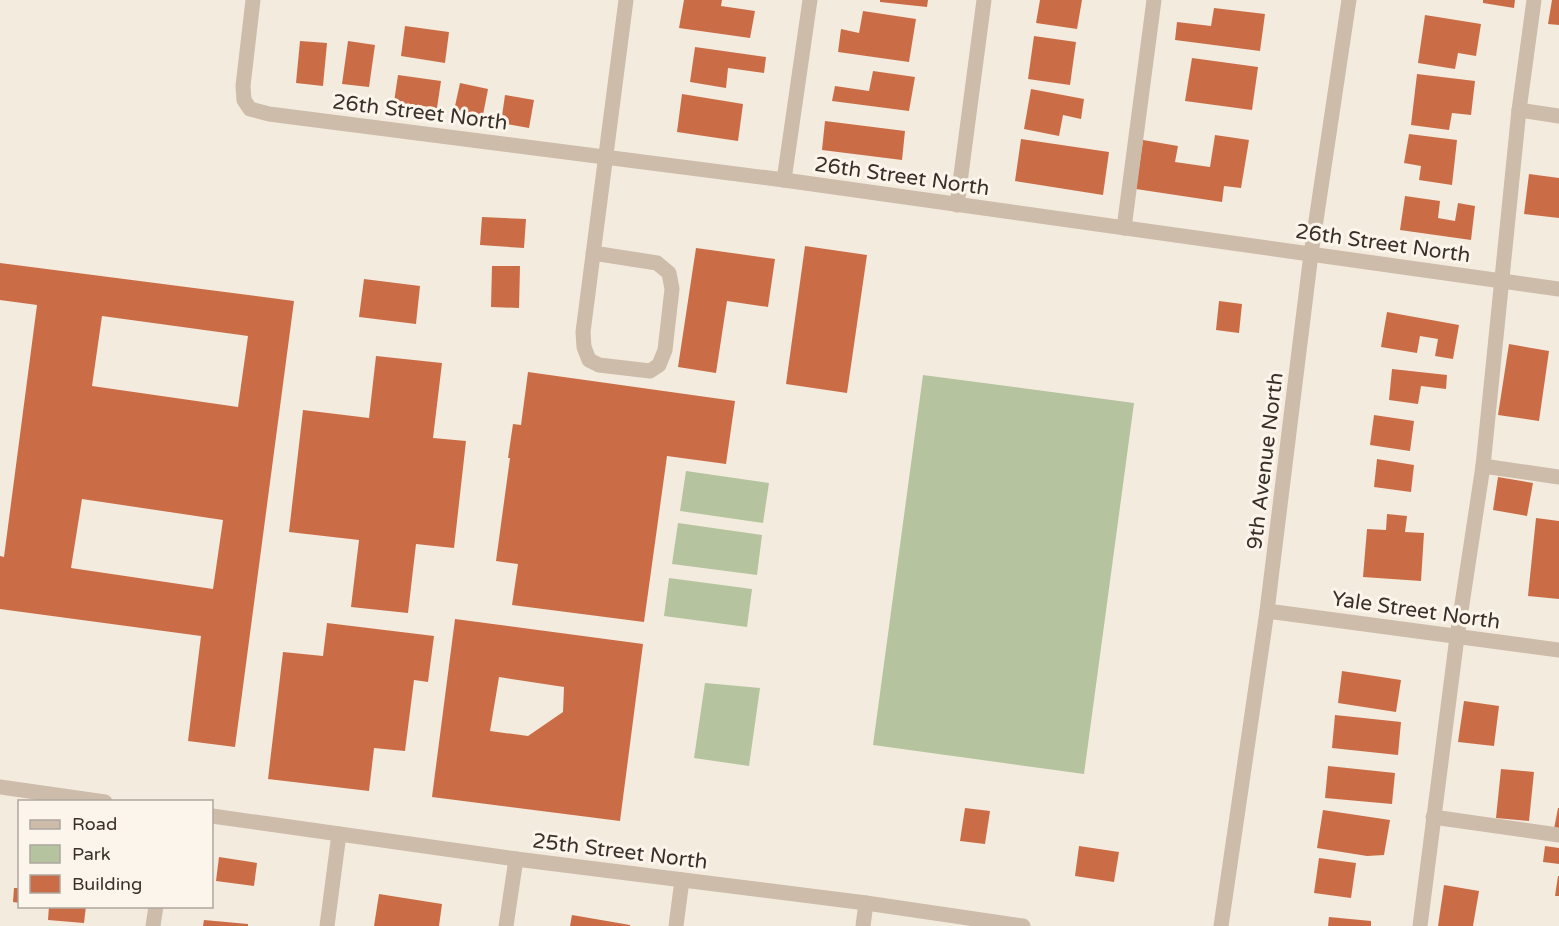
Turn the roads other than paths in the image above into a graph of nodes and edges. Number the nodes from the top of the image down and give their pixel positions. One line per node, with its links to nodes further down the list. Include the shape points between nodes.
1 (253, 0): 10 (street, 26th Street North, via 243,86 244,100 250,109)
2 (626, 0): 10 (street)
3 (810, 0): 11 (street)
4 (984, 0): 12 (street)
5 (1154, 0): 13 (street)
6 (1349, 0): 15 (street, 9th Avenue North)
7 (1534, 0): 8 (street)
8 (1519, 110): 9 (street); 16 (street)
9 (1559, 116)
10 (605, 157): 11 (street, 26th Street North); 14 (street)
11 (784, 180): 12 (street, 26th Street North)
12 (957, 205): 13 (street, 26th Street North)
13 (1124, 228): 15 (street, 26th Street North)
14 (593, 253): 14 (street, via 583,332 589,360 650,371 659,365 665,351 672,289 669,273 657,263)
15 (1311, 254): 16 (street, 26th Street North); 20 (street, 9th Avenue North)
16 (1502, 281): 17 (street, 26th Street North); 18 (street)
17 (1559, 289)
18 (1482, 466): 19 (street); 21 (street)
19 (1559, 477)
20 (1267, 611): 21 (street, Yale Street North); 39 (street, 9th Avenue North)
21 (1457, 637): 22 (street, Yale Street North); 26 (street)
22 (1559, 650)
23 (0, 787): 24 (street)
24 (98, 800)
25 (213, 816): 27 (street, 25th Street North)
26 (1433, 817): 28 (street); 40 (street)
27 (339, 834): 29 (street, 25th Street North); 34 (street)
28 (1559, 835)
29 (516, 859): 30 (street, 25th Street North); 35 (street)
30 (682, 880): 31 (street, 25th Street North); 36 (street)
31 (867, 903): 37 (street); 38 (street, 25th Street North)
32 (156, 908): 33 (street)
33 (153, 926)
34 (327, 926)
35 (506, 926)
36 (676, 926)
37 (863, 926)
38 (1023, 926)
39 (1221, 926)
40 (1420, 926)

